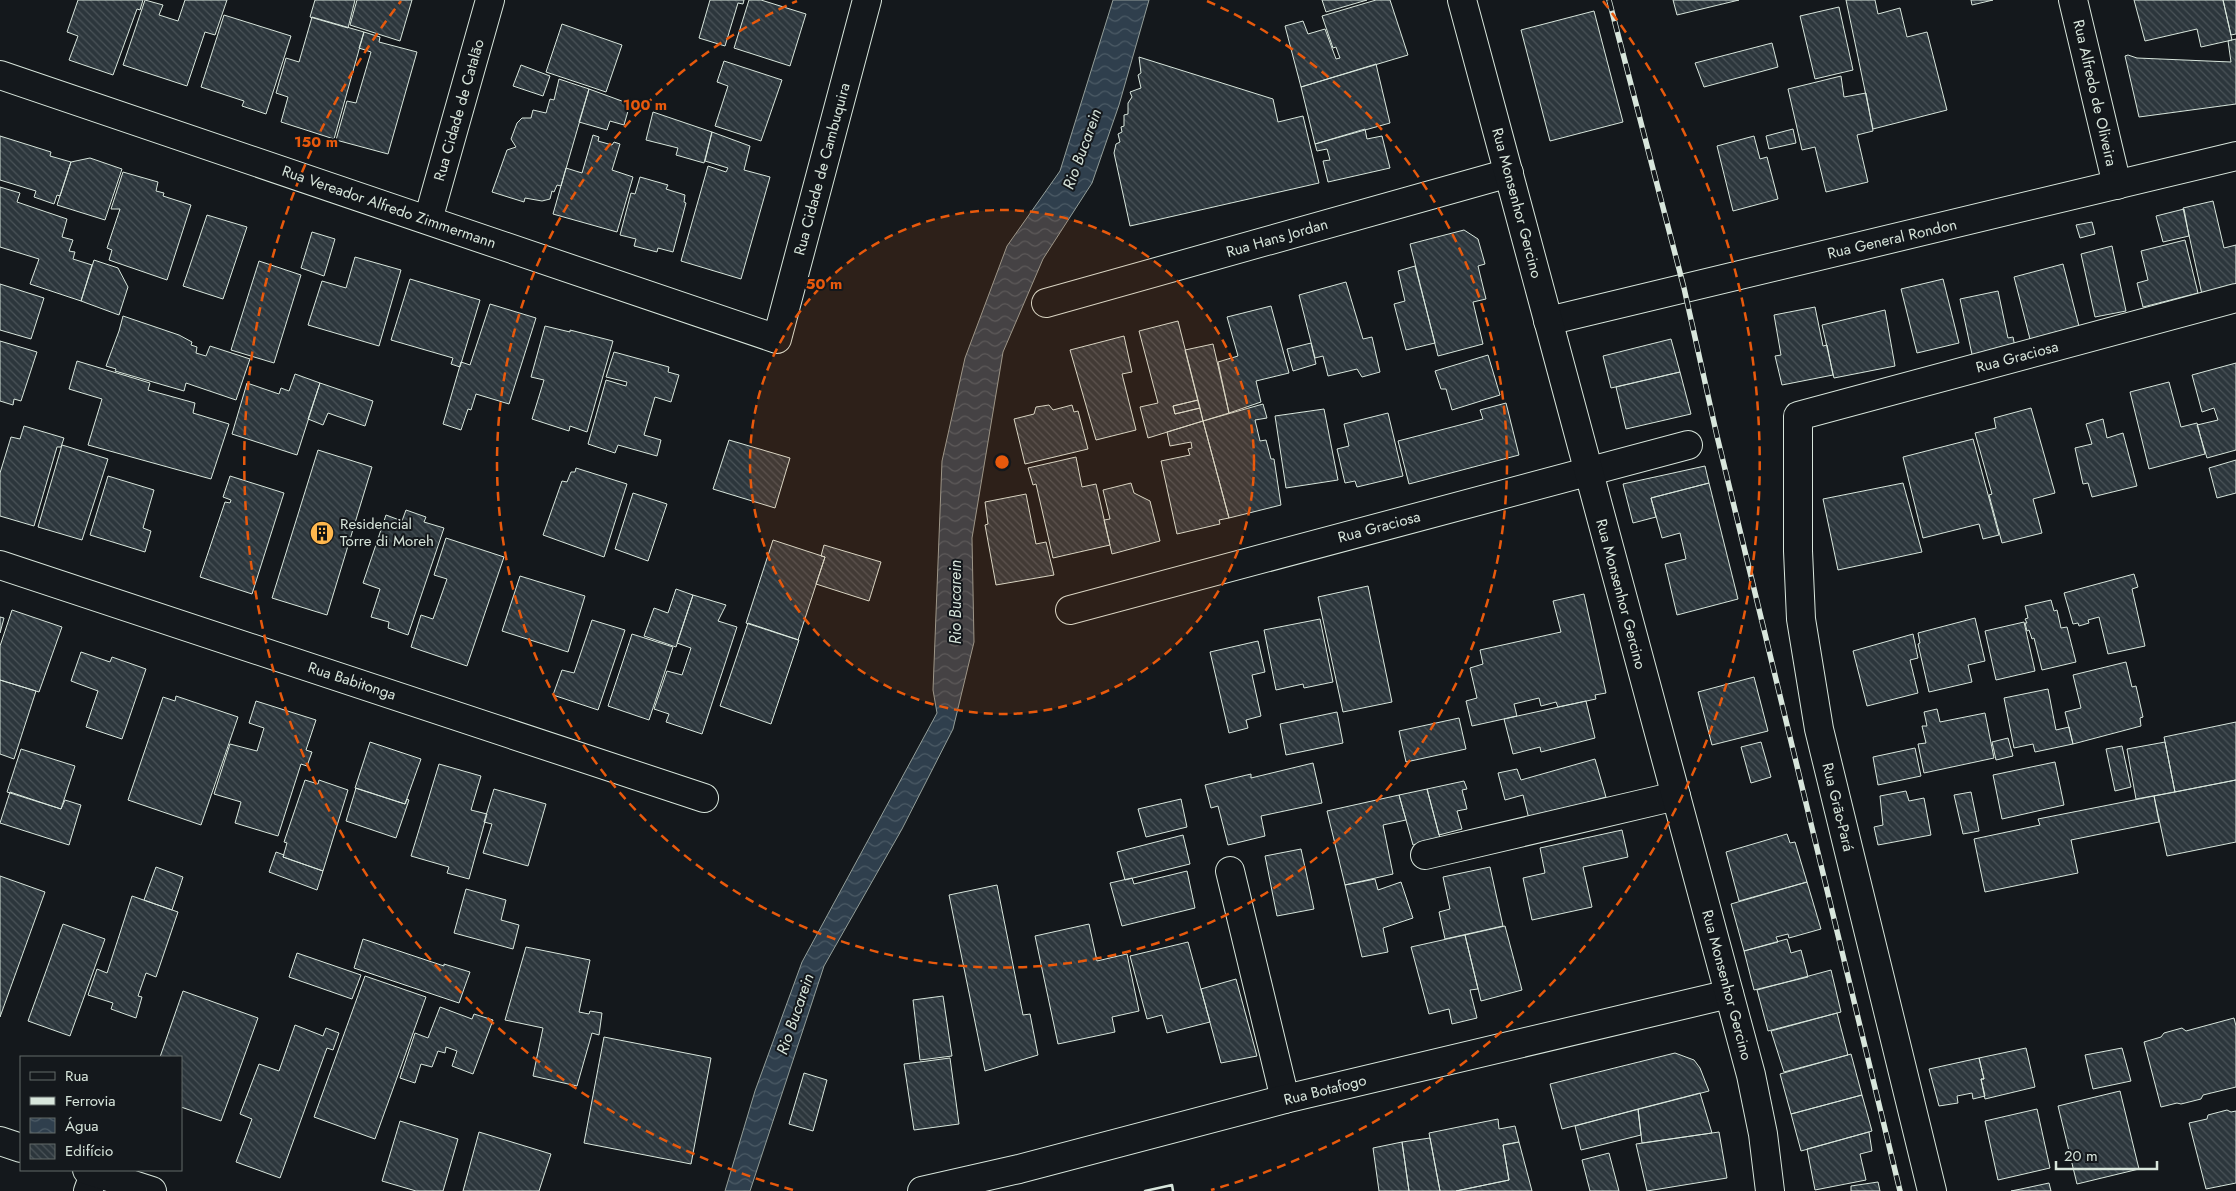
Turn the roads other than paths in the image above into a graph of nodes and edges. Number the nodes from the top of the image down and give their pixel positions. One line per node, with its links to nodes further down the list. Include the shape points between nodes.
1 (490, 0): 9 (street, Rua Cidade de Catalão)
2 (867, 0): 13 (street, Rua Cidade de Cambuquira)
3 (1462, 0): 7 (street, Rua Monsenhor Gercino)
4 (2074, 0): 8 (street, Rua Alfredo de Oliveira)
5 (0, 75): 9 (street, Rua Vereador Alfredo Zimmermann)
6 (2236, 156): 8 (street, Rua General Rondon)
7 (1509, 174): 11 (street, Rua Hans Jordan); 12 (street, Rua Monsenhor Gercino)
8 (2117, 185): 12 (street, Rua General Rondon)
9 (428, 220): 13 (street, Rua Vereador Alfredo Zimmermann)
10 (2236, 298): 14 (street, Rua Graciosa)
11 (1046, 303)
12 (1548, 321): 16 (street, Rua Monsenhor Gercino)
13 (777, 339)
14 (1798, 416): 31 (street, Rua Grão-Pará, via 1800,619 1819,729)
15 (1688, 445): 16 (street, Rua Graciosa)
16 (1589, 472): 18 (street, Rua Graciosa); 19 (street, Rua Monsenhor Gercino)
17 (0, 565): 20 (street, Rua Babitonga)
18 (1070, 610)
19 (1676, 796): 21 (street); 23 (street, Rua Monsenhor Gercino)
20 (704, 798)
21 (1425, 855)
22 (1230, 870): 24 (street)
23 (1729, 994): 24 (street, Rua Botafogo); 30 (street, Rua Monsenhor Gercino, via 1763,1134)
24 (1285, 1099): 29 (street, Rua Botafogo, via 1019,1169)
25 (0, 1141): 26 (street)
26 (20, 1148)
27 (90, 1178): 28 (street)
28 (152, 1191)
29 (922, 1191)
30 (1770, 1191)
31 (1932, 1191)

